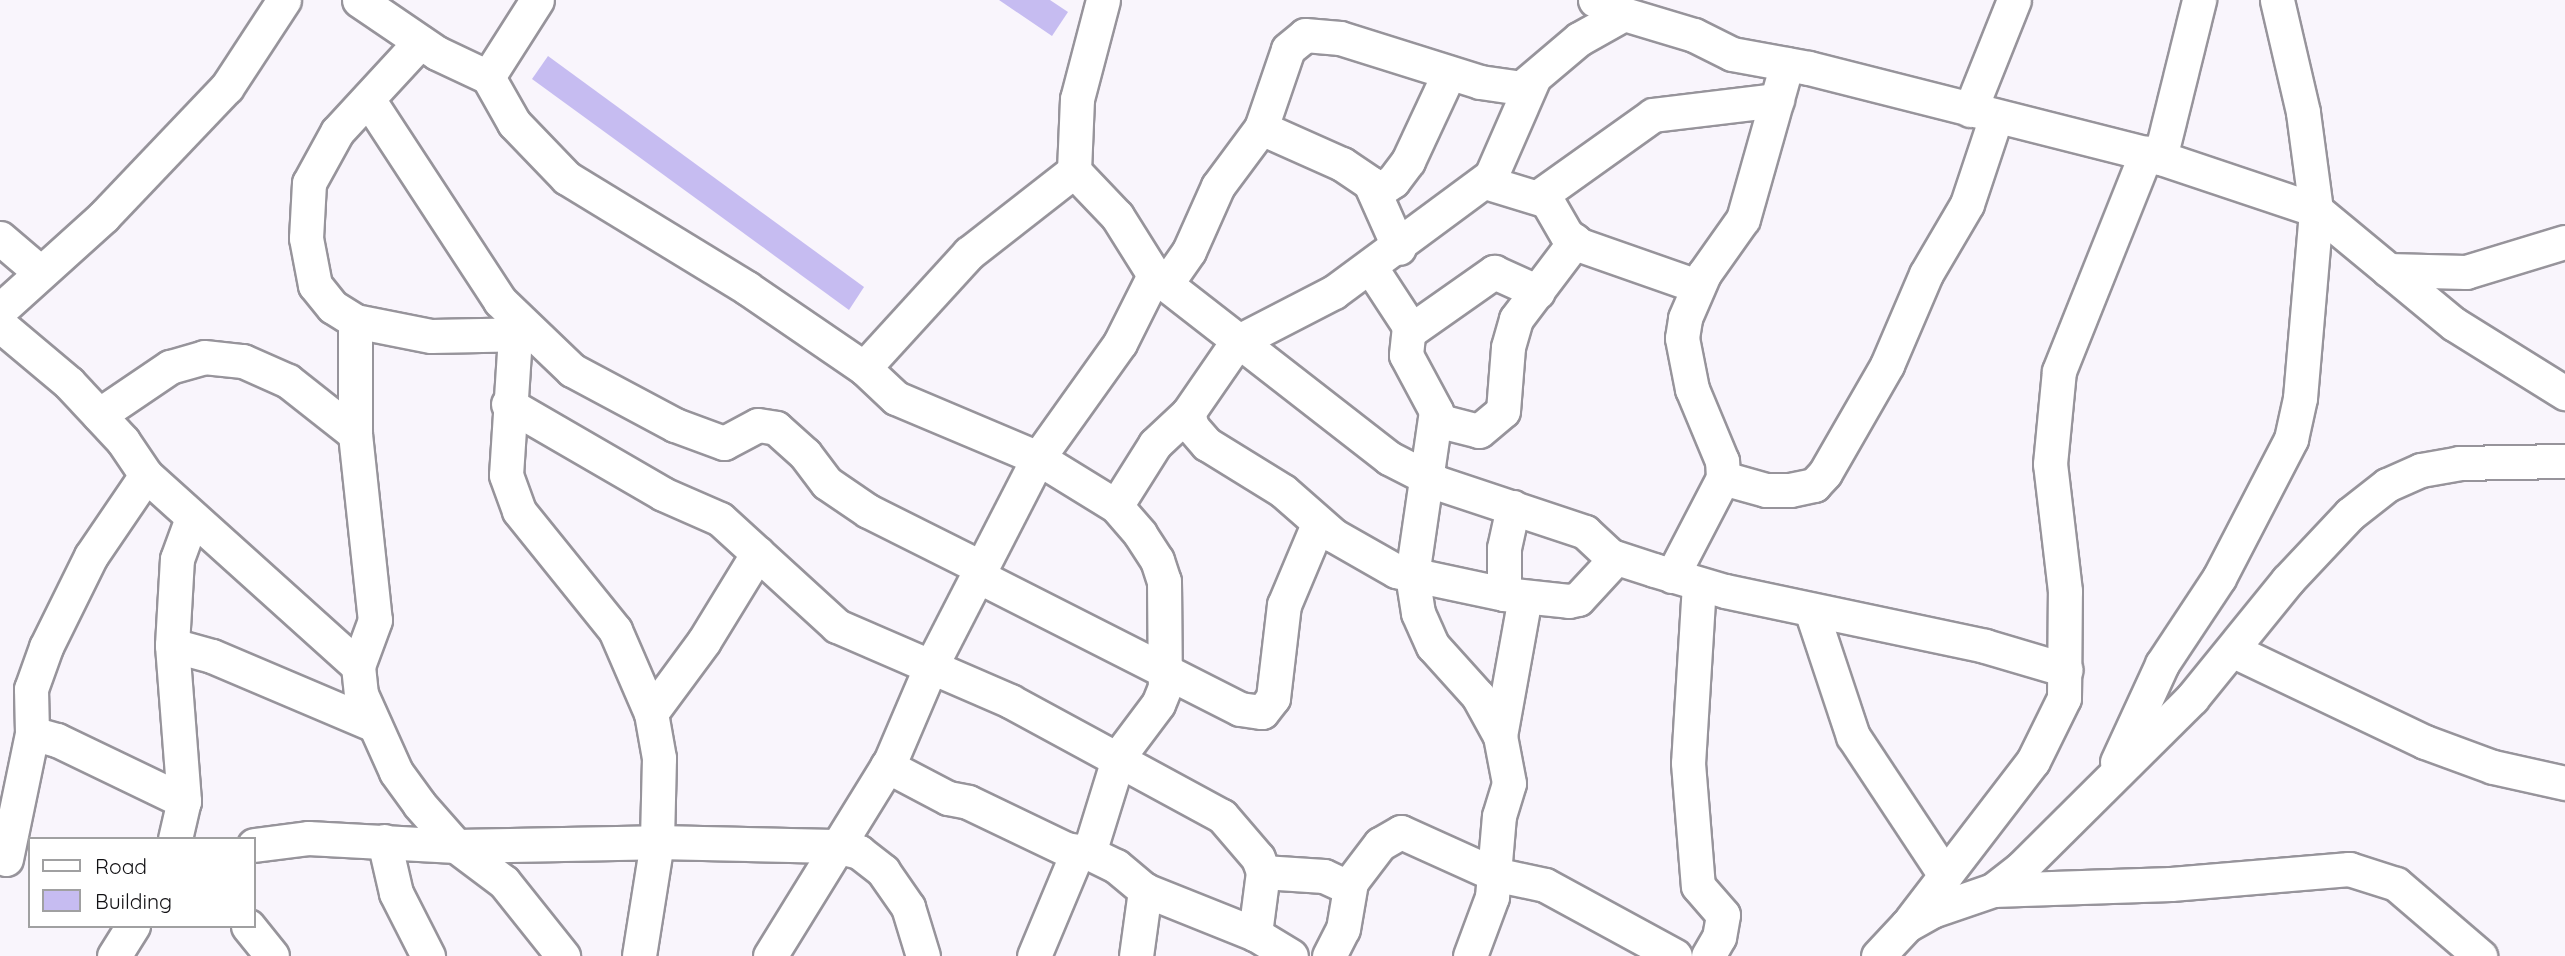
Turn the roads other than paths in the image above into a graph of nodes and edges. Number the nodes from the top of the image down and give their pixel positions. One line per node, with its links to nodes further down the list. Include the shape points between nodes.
1 (284, 0): 31 (street, via 227,87 104,216)
2 (359, 0): 10 (street)
3 (537, 0): 13 (street)
4 (1103, 0): 20 (street, via 1077,99)
5 (1595, 0): 9 (street)
6 (2014, 0): 17 (street)
7 (2199, 0): 19 (street)
8 (2277, 0): 24 (street, via 2303,112)
9 (1624, 14): 11 (street, via 1694,35 1732,54); 14 (street, via 1580,39)
10 (419, 42): 13 (street); 15 (street)
11 (1787, 64): 16 (street); 17 (street)
12 (1449, 73): 14 (street, via 1509,89); 18 (street, via 1340,38 1305,35 1288,49); 22 (street, via 1408,161 1393,181)
13 (488, 77): 41 (street, via 514,124 567,178 747,288)
14 (1532, 82): 21 (street, via 1500,160)
15 (368, 99): 36 (street, via 337,132 309,183 306,239 315,285 333,307); 39 (street)
16 (1777, 100): 23 (street, via 1653,115); 33 (street, via 1743,219)
17 (1983, 113): 19 (street); 52 (street, via 1967,204 1926,274 1887,365 1842,450 1814,485 1766,490)
18 (1261, 128): 22 (street, via 1342,164 1370,183); 32 (street, via 1218,186 1189,251)
19 (2153, 155): 24 (street); 69 (street, via 2059,371 2050,464 2065,591)
20 (1074, 171): 32 (street, via 1117,216); 41 (street, via 969,253)
21 (1485, 182): 23 (street); 28 (street)
22 (1375, 193): 28 (street)
23 (1538, 197): 26 (street, via 1547,201)
24 (2316, 210): 30 (street); 76 (street, via 2300,398 2291,439 2219,578 2162,664)
25 (0, 237): 31 (street)
26 (1574, 241): 33 (street); 34 (street)
27 (2565, 242): 30 (street, via 2466,272)
28 (1399, 248): 29 (street)
29 (1371, 268): 38 (street); 40 (street)
30 (2388, 270): 42 (street, via 2473,337)
31 (40, 272): 35 (street)
32 (1160, 280): 40 (street); 48 (street)
33 (1697, 286): 52 (street, via 1682,338 1699,414 1718,451)
34 (1538, 292): 38 (street, via 1494,272); 46 (street, via 1512,331 1503,411 1479,431)
35 (0, 310)
36 (355, 321): 39 (street, via 431,336); 47 (street)
37 (0, 326): 45 (street, via 69,383)
38 (1410, 331): 46 (street, via 1406,355 1432,401)
39 (524, 335): 43 (street); 59 (street, via 572,370 675,425 724,443 758,425 776,428 827,483 868,511)
40 (1237, 342): 44 (street); 51 (street, via 1389,457)
41 (864, 368): 48 (street, via 896,398)
42 (2565, 393)
43 (508, 404): 57 (street, via 663,494 720,519); 70 (street, via 506,475 519,511 615,630)
44 (1188, 413): 53 (street, via 1154,444); 56 (street, via 1192,427 1207,444 1283,491)
45 (99, 415): 47 (street, via 170,367 204,357 243,361 288,381); 50 (street)
46 (1436, 419): 51 (street)
47 (355, 435): 66 (street, via 375,620)
48 (1038, 458): 53 (street); 59 (street)
49 (2565, 461): 65 (street, via 2459,463 2420,470 2387,485 2341,524)
50 (146, 475): 55 (street); 72 (street, via 91,556 46,647 31,689)
51 (1429, 477): 54 (street); 60 (street)
52 (1723, 478): 61 (street)
53 (1116, 506): 68 (street, via 1157,560 1164,581)
54 (1513, 507): 58 (street, via 1585,532); 62 (street, via 1504,548)
55 (192, 518): 64 (street, via 177,559); 66 (street)
56 (1318, 524): 60 (street, via 1373,559); 68 (street, via 1284,605 1273,698 1262,712 1240,709)
57 (758, 553): 67 (street, via 837,626); 70 (street, via 704,641)
58 (1616, 558): 61 (street); 62 (street, via 1578,599)
59 (978, 571): 67 (street); 68 (street)
60 (1412, 575): 62 (street); 73 (street, via 1418,613 1433,646 1478,696)
61 (1685, 580): 63 (street); 112 (street, via 1688,763 1698,886 1723,915 1719,937)
62 (1514, 596): 73 (street)
63 (1811, 610): 69 (street, via 1985,646); 89 (street, via 1853,736)
64 (172, 645): 71 (street, via 212,656); 78 (street)
65 (2232, 650): 76 (street, via 2192,698); 77 (street, via 2425,742 2493,766)
66 (358, 666): 71 (street)
67 (930, 668): 74 (street, via 1010,701); 75 (street)
68 (1165, 668): 74 (street, via 1158,704)
69 (2066, 670): 89 (street, via 2064,698 2033,761)
70 (651, 713): 81 (street, via 659,758)
71 (372, 724): 83 (street, via 396,772)
72 (32, 733): 78 (street, via 57,740); 86 (street)
73 (1500, 736): 88 (street, via 1508,783 1499,816)
74 (1119, 756): 85 (street); 87 (street, via 1222,816 1258,858)
75 (887, 766): 84 (street); 85 (street, via 948,798 968,802)
76 (2107, 783): 92 (street)
77 (2565, 783)
78 (184, 801): 79 (street)
79 (176, 837)
80 (383, 841): 82 (street, via 308,838); 83 (street); 101 (street, via 396,893)
81 (657, 842): 83 (street); 84 (street); 103 (street)
82 (256, 845)
83 (456, 846): 102 (street, via 504,882)
84 (834, 846): 104 (street); 105 (street, via 859,852 883,871 908,907)
85 (1084, 852): 91 (street, via 1116,866); 106 (street)
86 (12, 859)
87 (1263, 872): 90 (street, via 1324,876 1343,885); 97 (street)
88 (1494, 874): 90 (street, via 1401,832 1380,844); 110 (street, via 1487,917); 111 (street, via 1545,884)
89 (1945, 875): 93 (street)
90 (1351, 882): 109 (street, via 1343,929)
91 (1145, 890): 97 (street); 107 (street)
92 (1993, 890): 93 (street, via 1932,911); 114 (street, via 2171,884 2349,869 2396,884)
93 (1907, 925): 113 (street)
94 (132, 928): 98 (street)
95 (246, 928): 99 (street)
96 (249, 928): 100 (street)
97 (1255, 934): 108 (street)
98 (114, 956)
99 (236, 956)
100 (272, 956)
101 (428, 956)
102 (563, 956)
103 (639, 956)
104 (770, 956)
105 (923, 956)
106 (1034, 956)
107 (1136, 956)
108 (1291, 956)
109 (1329, 956)
110 (1470, 956)
111 (1675, 956)
112 (1708, 956)
113 (1878, 956)
114 (2480, 956)

